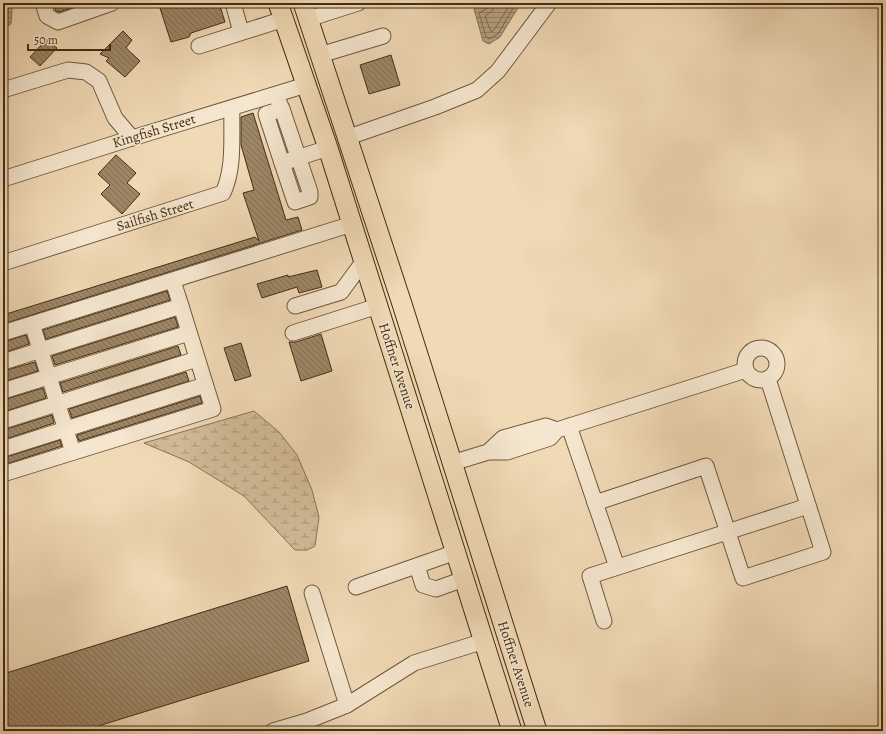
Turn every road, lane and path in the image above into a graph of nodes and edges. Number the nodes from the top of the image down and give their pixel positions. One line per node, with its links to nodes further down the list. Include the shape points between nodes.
1 (43, 3): 2 (street, via 47,16 58,22)
2 (112, 3)
3 (233, 3): 8 (street)
4 (358, 3): 7 (street)
5 (549, 3): 18 (street, via 498,71 476,90 436,107)
6 (281, 11): 8 (street); 12 (main road, Hoffner Avenue)
7 (305, 11): 11 (main road, Hoffner Avenue)
8 (241, 32): 10 (street)
9 (383, 36): 11 (street)
10 (199, 46)
11 (320, 55): 18 (main road, Hoffner Avenue)
12 (306, 85): 14 (street, Kingfish Street); 18 (main road, via 317,97 326,123 336,135); 19 (main road, Hoffner Avenue)
13 (3, 90): 17 (street, via 68,70 86,72 99,81 115,118)
14 (276, 94): 15 (street, Kingfish Street); 16 (street)
15 (232, 108): 17 (street, Kingfish Street); 25 (street, Sailfish Street, via 231,167 229,181 223,193)
16 (282, 109): 20 (street); 21 (street, via 266,114)
17 (132, 138): 22 (street, Kingfish Street)
18 (346, 138): 26 (main road, Hoffner Avenue)
19 (328, 148): 20 (street); 23 (main road, Hoffner Avenue); 26 (main road, via 345,159 376,250)
20 (299, 157): 21 (street); 21 (street, via 310,197 295,202)
21 (282, 163)
22 (3, 179)
23 (352, 224): 24 (main road, Hoffner Avenue); 27 (street)
24 (364, 262): 29 (street, via 341,292); 30 (main road, Hoffner Avenue)
25 (3, 263)
26 (390, 269): 49 (main road, Hoffner Avenue)
27 (173, 281): 28 (street); 31 (street)
28 (181, 306): 33 (street); 35 (street)
29 (295, 306)
30 (378, 306): 34 (street); 54 (main road, Hoffner Avenue)
31 (32, 324): 32 (street); 35 (street)
32 (3, 333)
33 (189, 333): 36 (street); 39 (street)
34 (293, 333)
35 (40, 350): 37 (street); 39 (street)
36 (197, 359): 41 (street); 43 (street)
37 (3, 362)
38 (746, 370): 40 (street, via 752,378); 40 (street, via 745,359 748,354 757,348 768,349 778,361 776,372); 45 (street)
39 (49, 377): 42 (street); 43 (street)
40 (768, 380): 52 (street)
41 (205, 385): 46 (street); 48 (street, via 213,409)
42 (3, 391)
43 (57, 404): 44 (street); 46 (street)
44 (3, 420)
45 (563, 428): 49 (street, via 550,438 507,452 488,452); 51 (street)
46 (66, 430): 47 (street); 48 (street)
47 (3, 449)
48 (73, 452): 50 (street)
49 (452, 463): 62 (main road, Hoffner Avenue)
50 (3, 474)
51 (595, 503): 53 (street, via 706,466); 56 (street)
52 (808, 506): 53 (street); 53 (street, via 822,552 743,578)
53 (728, 532): 56 (street)
54 (456, 552): 55 (street); 57 (main road, Hoffner Avenue); 62 (main road, via 471,557 478,570 492,614)
55 (417, 566): 57 (street, via 423,585 436,589); 58 (street)
56 (617, 567): 60 (street, via 590,576)
57 (464, 579): 61 (main road, Hoffner Avenue)
58 (356, 587)
59 (312, 593): 63 (street)
60 (604, 621)
61 (484, 641): 63 (street, via 414,663); 65 (main road, Hoffner Avenue); 66 (main road, via 500,652 507,664)
62 (509, 642): 67 (main road, Hoffner Avenue)
63 (347, 705): 64 (street)
64 (274, 731)
65 (512, 731)
66 (528, 731)
67 (537, 731)

